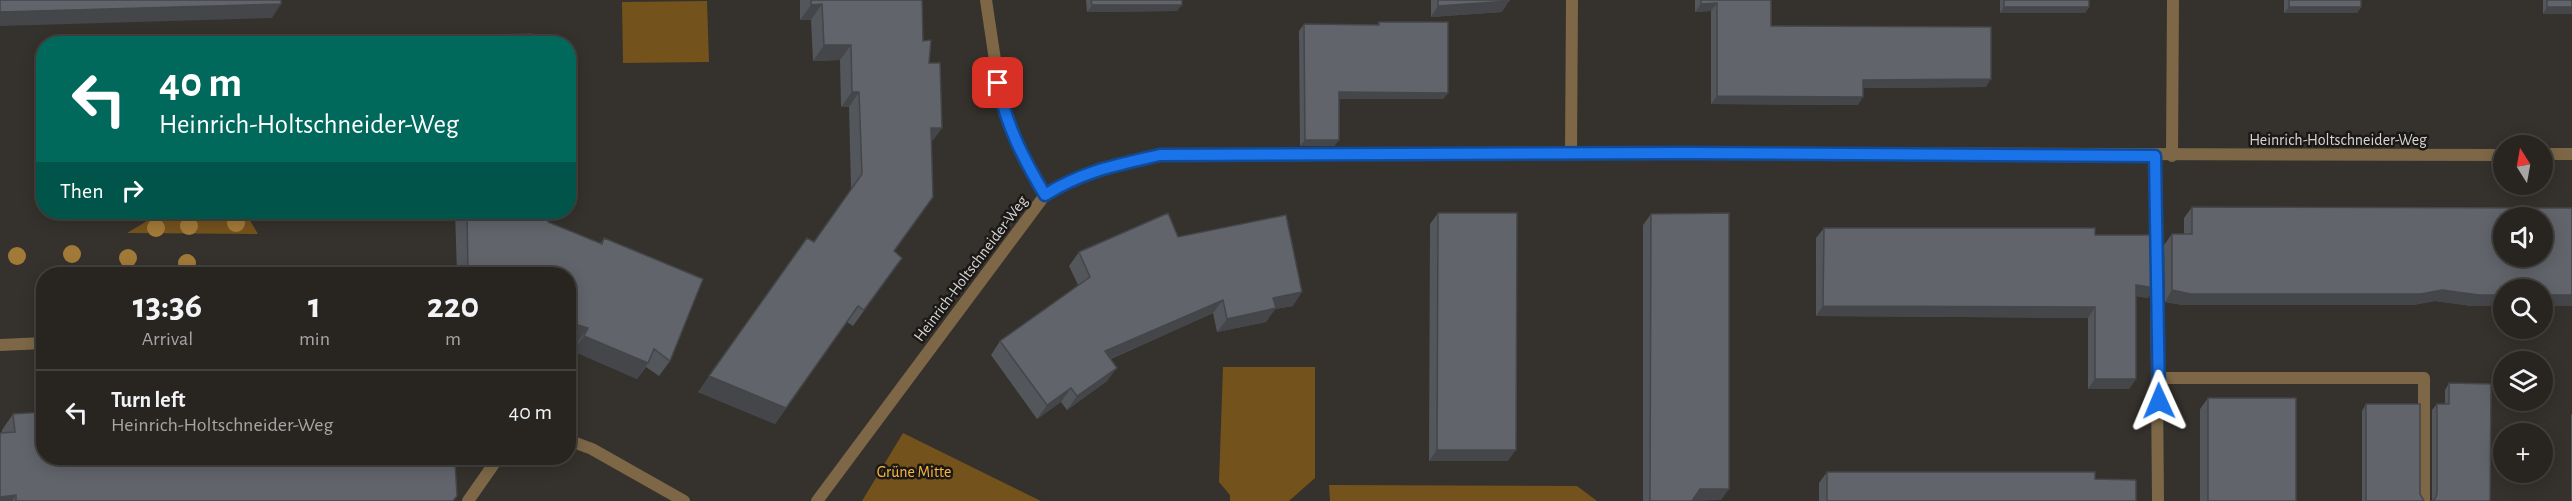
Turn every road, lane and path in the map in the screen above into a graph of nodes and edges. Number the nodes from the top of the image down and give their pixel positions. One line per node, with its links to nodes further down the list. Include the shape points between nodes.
1 (986, 0): 10 (street, via 1001,100 1024,160)
2 (1572, 0): 4 (street)
3 (2173, 0): 9 (street)
4 (1571, 154): 8 (street, Heinrich-Holtschneider-Weg); 10 (street, Heinrich-Holtschneider-Weg, via 1160,155 1104,167 1069,180)
5 (2553, 154): 6 (street)
6 (2572, 154)
7 (2493, 155): 9 (street, Heinrich-Holtschneider-Weg)
8 (2155, 156): 9 (street, Heinrich-Holtschneider-Weg); 13 (street)
9 (2172, 156)
10 (1045, 195): 18 (street, Heinrich-Holtschneider-Weg)
11 (36, 344): 12 (street)
12 (0, 345)
13 (2158, 378): 19 (street); 20 (street, via 2424,378)
14 (576, 443): 17 (street)
15 (493, 465): 16 (street)
16 (468, 501)
17 (684, 501)
18 (817, 501)
19 (2158, 501)
20 (2424, 501)

